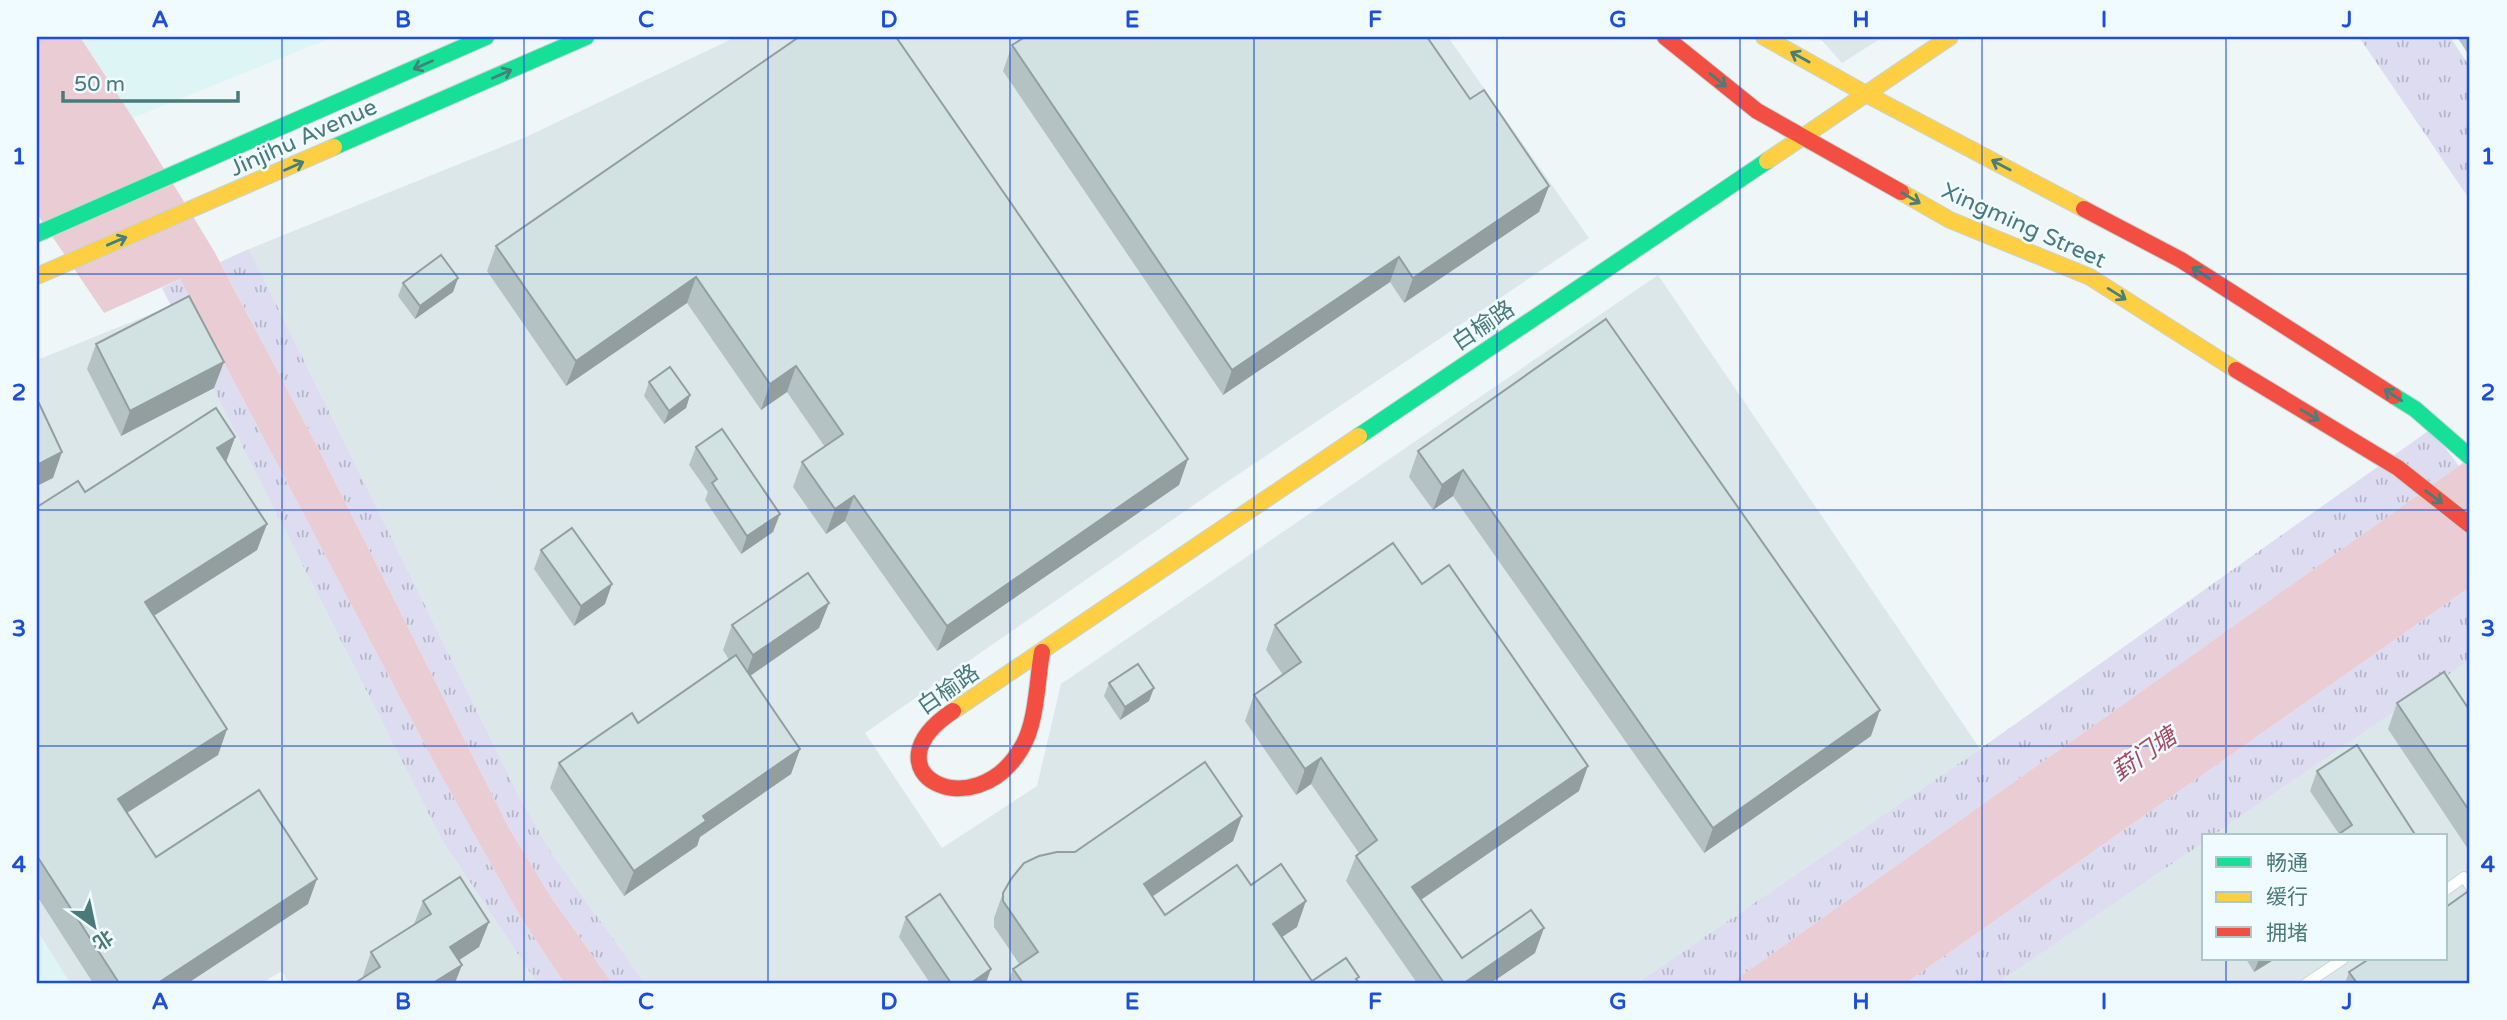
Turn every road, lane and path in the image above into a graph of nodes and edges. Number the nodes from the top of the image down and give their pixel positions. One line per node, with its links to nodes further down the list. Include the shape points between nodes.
1 (486, 37): 8 (main road, Jinjihu Avenue, one-way to 8)
2 (586, 37): 9 (main road, Jinjihu Avenue, one-way to 2)
3 (1665, 37): 7 (main road, Xingming Street, one-way to 7, via 1756,111)
4 (1764, 37): 6 (main road, Xingming Street, one-way to 4)
5 (1950, 37): 6 (main road, 白榆路)
6 (1866, 94): 7 (main road, 白榆路); 10 (main road, Xingming Street, one-way to 6, via 2415,409 2181,260)
7 (1803, 137): 11 (main road, Xingming Street, one-way to 11, via 1950,220 2090,277 2398,468); 12 (main road, 白榆路)
8 (37, 234)
9 (37, 276)
10 (2470, 457)
11 (2470, 525)
12 (1042, 652): 12 (main road, 白榆路, via 924,733 916,755 925,776 945,788 970,790 1008,768 1025,743)
13 (2470, 886): 14 (lane, via 2464,877)
14 (2448, 889)
15 (2342, 960): 16 (lane)
16 (2307, 983)

